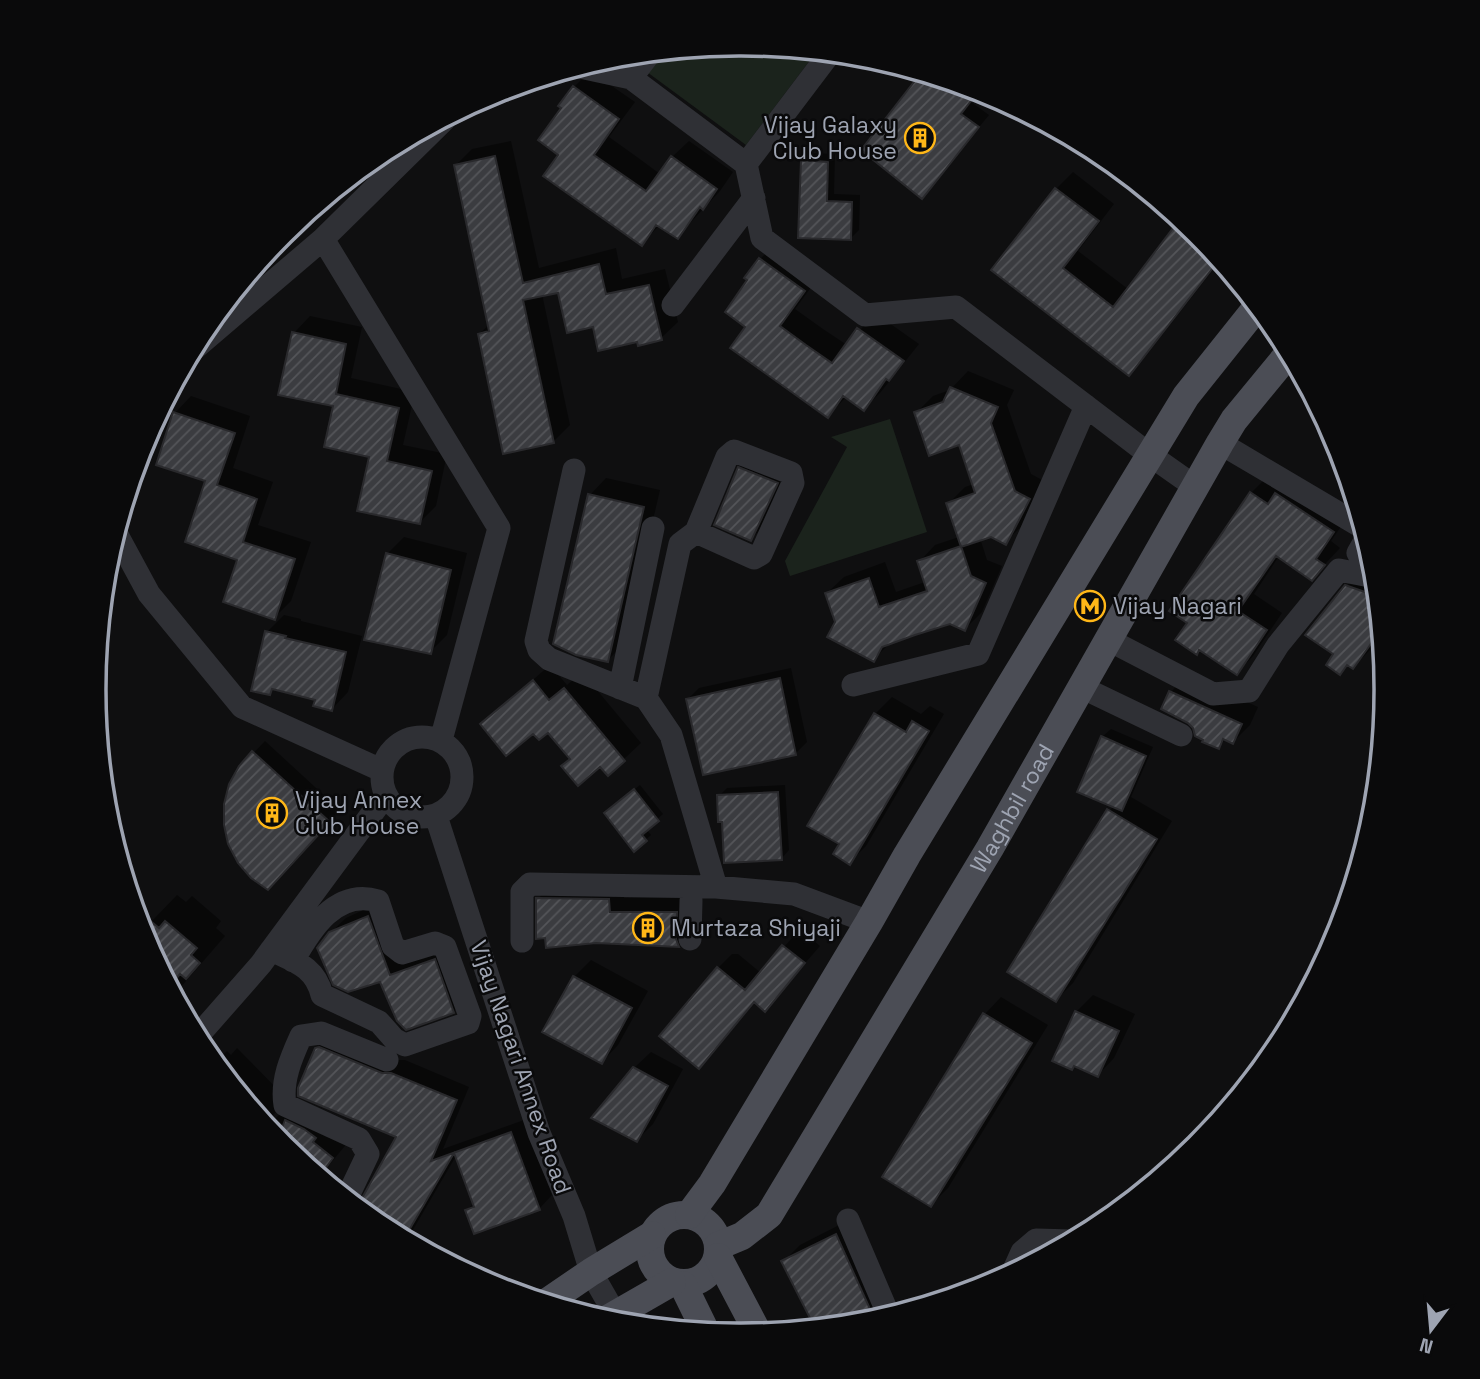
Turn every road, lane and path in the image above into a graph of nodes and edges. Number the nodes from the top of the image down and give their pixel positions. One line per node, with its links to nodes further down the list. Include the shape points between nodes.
1 (824, 61): 6 (street)
2 (641, 64): 4 (street)
3 (603, 71): 4 (street)
4 (631, 78): 6 (street)
5 (420, 143): 8 (street)
6 (746, 164): 7 (street)
7 (754, 198): 9 (street); 13 (street, via 762,238 865,314 956,307)
8 (323, 239): 11 (street); 29 (street, via 499,528)
9 (673, 305)
10 (1251, 315): 15 (main road, via 1186,396)
11 (223, 323)
12 (1282, 362): 14 (main road, Waghbil road)
13 (1086, 406): 15 (street); 24 (street, via 978,654)
14 (1220, 443): 17 (main road, Waghbil road); 18 (street)
15 (1150, 455): 17 (street); 36 (main road)
16 (574, 470): 26 (street, via 536,641 549,659)
17 (1194, 486): 23 (main road, Waghbil road)
18 (1350, 520)
19 (653, 528): 26 (street)
20 (696, 532): 20 (street, via 727,457 734,451 791,473 793,483 761,555 754,558); 27 (street, via 680,544)
21 (123, 547): 30 (street, via 149,594 242,707)
22 (1362, 575): 23 (street, via 1339,570 1278,645 1249,691 1213,694)
23 (1107, 639): 25 (main road, Waghbil road)
24 (853, 685)
25 (1080, 687): 28 (street); 48 (main road, Waghbil road, via 990,848 769,1214)
26 (620, 688): 27 (street)
27 (646, 698): 33 (street, via 671,735)
28 (1181, 735)
29 (440, 740): 30 (street, via 416,736 393,747); 32 (street, via 458,758 463,782 452,805)
30 (381, 770): 31 (street)
31 (385, 796): 32 (street, via 404,814); 39 (street)
32 (436, 816): 50 (street, Vijay Nagari Annex Road, via 539,1133 574,1216)
33 (725, 888): 35 (street, via 714,899); 36 (street, via 794,894); 38 (street, via 530,884 522,892)
34 (632, 901): 35 (street)
35 (691, 901): 37 (street)
36 (869, 922): 44 (main road)
37 (690, 939)
38 (522, 941)
39 (271, 950): 40 (street); 41 (street)
40 (293, 961): 40 (street, via 319,980 323,995 379,1022 405,1045 468,1023 470,1016 445,947 435,943 402,953 393,946 378,901 367,898 334,906 305,939)
41 (205, 1028)
42 (387, 1060): 43 (street, via 321,1033 301,1036 282,1090 285,1105 359,1139 368,1154)
43 (351, 1190)
44 (689, 1215): 46 (main road, via 667,1218); 48 (main road, via 709,1226)
45 (848, 1220): 53 (street)
46 (652, 1235): 50 (main road); 51 (main road, via 649,1246 654,1268)
47 (1052, 1240): 49 (street, via 1036,1240)
48 (718, 1252): 51 (main road, via 705,1276); 57 (main road)
49 (1019, 1258)
50 (591, 1272): 52 (main road); 54 (street, Vijay Nagari Annex Road)
51 (678, 1284): 55 (main road); 56 (main road)
52 (558, 1295)
53 (885, 1306)
54 (606, 1309)
55 (621, 1312)
56 (700, 1322)
57 (752, 1323)

